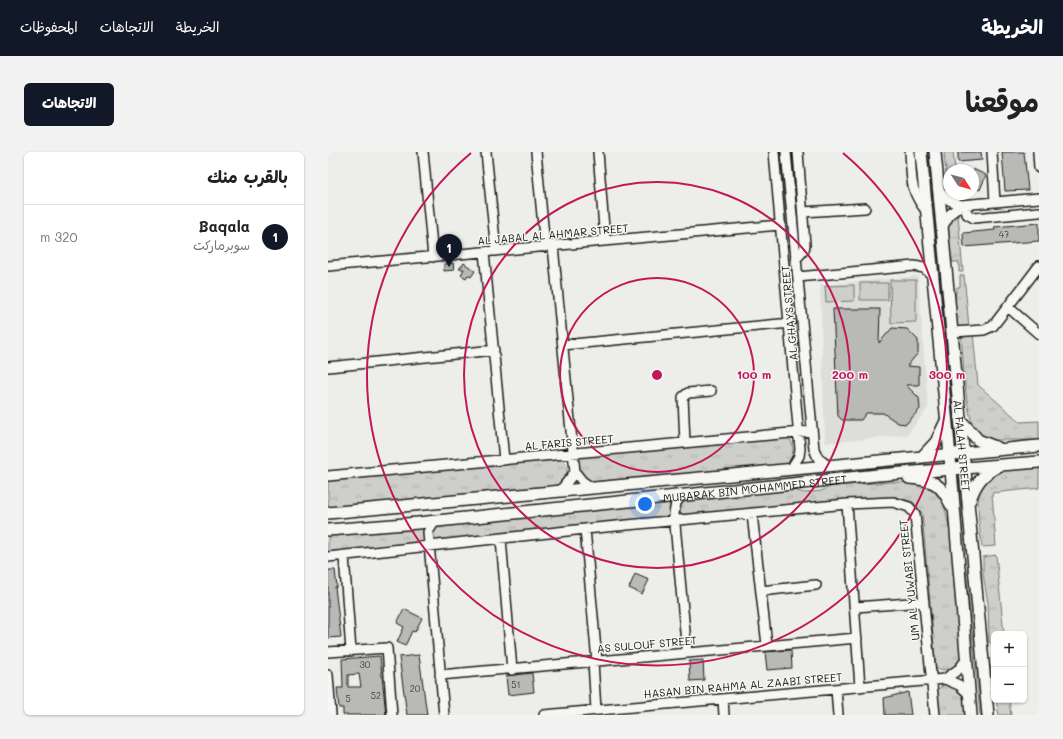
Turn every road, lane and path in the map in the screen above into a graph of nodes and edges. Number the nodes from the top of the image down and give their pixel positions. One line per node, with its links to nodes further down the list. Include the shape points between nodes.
1 (423, 152): 29 (street)
2 (486, 152): 26 (street)
3 (536, 152): 25 (street)
4 (598, 152): 24 (street)
5 (774, 152): 22 (street, AL GHAYS STREET)
6 (786, 152): 30 (street, AL GHAYS STREET)
7 (798, 152): 19 (street)
8 (910, 152): 20 (street, via 913,191)
9 (920, 152): 20 (main road, AL FALAH STREET)
10 (935, 152): 14 (main road, AL FALAH STREET)
11 (992, 152): 16 (street)
12 (1038, 152): 13 (street)
13 (1039, 168)
14 (939, 191): 17 (street, via 949,200); 23 (main road, AL FALAH STREET)
15 (1039, 198): 16 (street)
16 (995, 202): 17 (street)
17 (963, 205): 21 (street, via 967,214 974,218); 23 (street, via 950,214)
18 (865, 208): 19 (street)
19 (803, 212): 30 (street, via 805,247)
20 (927, 212): 28 (main road, AL FALAH STREET)
21 (1039, 212)
22 (780, 226): 24 (street, AL JABAL AL AHMAR STREET); 37 (street, AL GHAYS STREET)
23 (943, 226): 38 (main road, AL FALAH STREET)
24 (605, 241): 25 (street, AL JABAL AL AHMAR STREET)
25 (549, 246): 26 (street, AL JABAL AL AHMAR STREET); 40 (street)
26 (496, 251): 27 (street, AL JABAL AL AHMAR STREET)
27 (484, 252): 29 (street, AL JABAL AL AHMAR STREET); 41 (street)
28 (930, 252): 32 (street, via 924,261); 34 (main road, AL FALAH STREET)
29 (433, 257): 31 (street, AL JABAL AL AHMAR STREET)
30 (796, 259): 35 (street, AL GHAYS STREET)
31 (328, 266)
32 (914, 266): 34 (street, via 924,268); 35 (street)
33 (1039, 266): 36 (street)
34 (932, 275): 44 (main road, AL FALAH STREET)
35 (798, 278): 46 (street, AL GHAYS STREET)
36 (1008, 307): 38 (street, via 987,329); 39 (street)
37 (790, 323): 40 (street); 47 (street, AL GHAYS STREET)
38 (953, 332): 45 (main road, AL FALAH STREET)
39 (1039, 334)
40 (563, 345): 52 (street)
41 (494, 350): 42 (street); 55 (street)
42 (328, 367)
43 (711, 391): 48 (street, via 688,393 683,397)
44 (946, 420): 53 (main road, AL FALAH STREET); 54 (main road, via 936,442)
45 (962, 422): 50 (main road, via 978,440); 51 (main road, AL FALAH STREET)
46 (812, 431): 47 (street, AL FARIS STREET); 57 (street, AL GHAYS STREET, via 816,455)
47 (798, 432): 48 (street, AL FARIS STREET); 60 (street, AL GHAYS STREET, via 800,453)
48 (685, 442): 52 (street, AL FARIS STREET)
49 (1039, 446): 50 (main road, MUBARAK BIN MOHAMMED STREET)
50 (1002, 449): 51 (main road, MUBARAK BIN MOHAMMED STREET)
51 (964, 453): 53 (main road, MUBARAK BIN MOHAMMED STREET); 59 (main road, AL FALAH STREET)
52 (573, 454): 55 (street, AL FARIS STREET); 62 (street)
53 (950, 454): 54 (main road, MUBARAK BIN MOHAMMED STREET); 61 (main road, AL FALAH STREET)
54 (922, 456): 57 (main road, MUBARAK BIN MOHAMMED STREET)
55 (504, 460): 64 (street, AL FARIS STREET)
56 (1039, 462): 58 (main road, MUBARAK BIN MOHAMMED STREET)
57 (828, 466): 60 (main road, MUBARAK BIN MOHAMMED STREET)
58 (999, 466): 59 (main road, MUBARAK BIN MOHAMMED STREET); 70 (main road, via 982,476 972,492)
59 (966, 468): 61 (main road, MUBARAK BIN MOHAMMED STREET); 70 (main road, AL FALAH STREET)
60 (790, 469): 65 (main road, MUBARAK BIN MOHAMMED STREET)
61 (951, 469): 63 (main road, MUBARAK BIN MOHAMMED STREET); 71 (main road, AL FALAH STREET)
62 (575, 472): 65 (street); 66 (street)
63 (878, 475): 67 (main road, MUBARAK BIN MOHAMMED STREET); 71 (main road, via 935,483 942,488)
64 (328, 476)
65 (592, 488): 66 (main road, MUBARAK BIN MOHAMMED STREET)
66 (560, 491): 72 (main road, MUBARAK BIN MOHAMMED STREET)
67 (681, 496): 68 (main road, MUBARAK BIN MOHAMMED STREET); 74 (street, via 676,503)
68 (665, 498): 74 (street, via 670,504); 75 (main road, MUBARAK BIN MOHAMMED STREET)
69 (847, 504): 73 (street, UM AL YUWABI STREET); 86 (street, UM AL YUWABI STREET, via 893,502 909,507 915,514); 87 (street)
70 (969, 504): 113 (main road, AL FALAH STREET)
71 (954, 511): 93 (main road, AL FALAH STREET)
72 (328, 513)
73 (752, 514): 74 (street, UM AL YUWABI STREET); 85 (street)
74 (674, 518): 77 (street, UM AL YUWABI STREET); 92 (street)
75 (435, 521): 76 (main road, MUBARAK BIN MOHAMMED STREET); 79 (street)
76 (418, 523): 78 (main road, MUBARAK BIN MOHAMMED STREET); 79 (street)
77 (585, 529): 80 (street, UM AL YUWABI STREET); 94 (street)
78 (328, 530)
79 (428, 532): 81 (street)
80 (501, 539): 81 (street, UM AL YUWABI STREET); 95 (street)
81 (430, 545): 82 (street, UM AL YUWABI STREET); 97 (street)
82 (344, 556): 83 (street, UM AL YUWABI STREET); 90 (street)
83 (328, 557)
84 (816, 585): 85 (street)
85 (761, 591): 89 (street)
86 (924, 602): 87 (street); 99 (street, UM AL YUWABI STREET)
87 (855, 607): 88 (street)
88 (857, 638): 89 (street, AS SULOUF STREET); 100 (street)
89 (767, 645): 92 (street, AS SULOUF STREET)
90 (351, 650): 91 (street); 106 (street, via 386,648)
91 (328, 652)
92 (687, 653): 94 (street, AS SULOUF STREET)
93 (966, 660): 98 (street, HASAN BIN RAHMA AL ZAABI STREET); 102 (main road, AL FALAH STREET)
94 (595, 662): 95 (street, AS SULOUF STREET); 104 (street)
95 (512, 670): 97 (street, AS SULOUF STREET)
96 (328, 675): 105 (street)
97 (440, 675): 107 (street)
98 (945, 679): 99 (street, HASAN BIN RAHMA AL ZAABI STREET); 102 (street, via 959,685)
99 (932, 681): 100 (street, HASAN BIN RAHMA AL ZAABI STREET); 111 (street, UM AL YUWABI STREET)
100 (860, 687): 101 (street, HASAN BIN RAHMA AL ZAABI STREET)
101 (836, 690): 103 (street, HASAN BIN RAHMA AL ZAABI STREET); 110 (street)
102 (969, 694): 112 (main road, AL FALAH STREET)
103 (723, 699): 104 (street, HASAN BIN RAHMA AL ZAABI STREET); 109 (street)
104 (596, 710): 108 (street, HASAN BIN RAHMA AL ZAABI STREET)
105 (331, 715)
106 (392, 715)
107 (444, 715)
108 (544, 715)
109 (724, 715)
110 (838, 715)
111 (935, 715)
112 (971, 715)
113 (988, 715)

